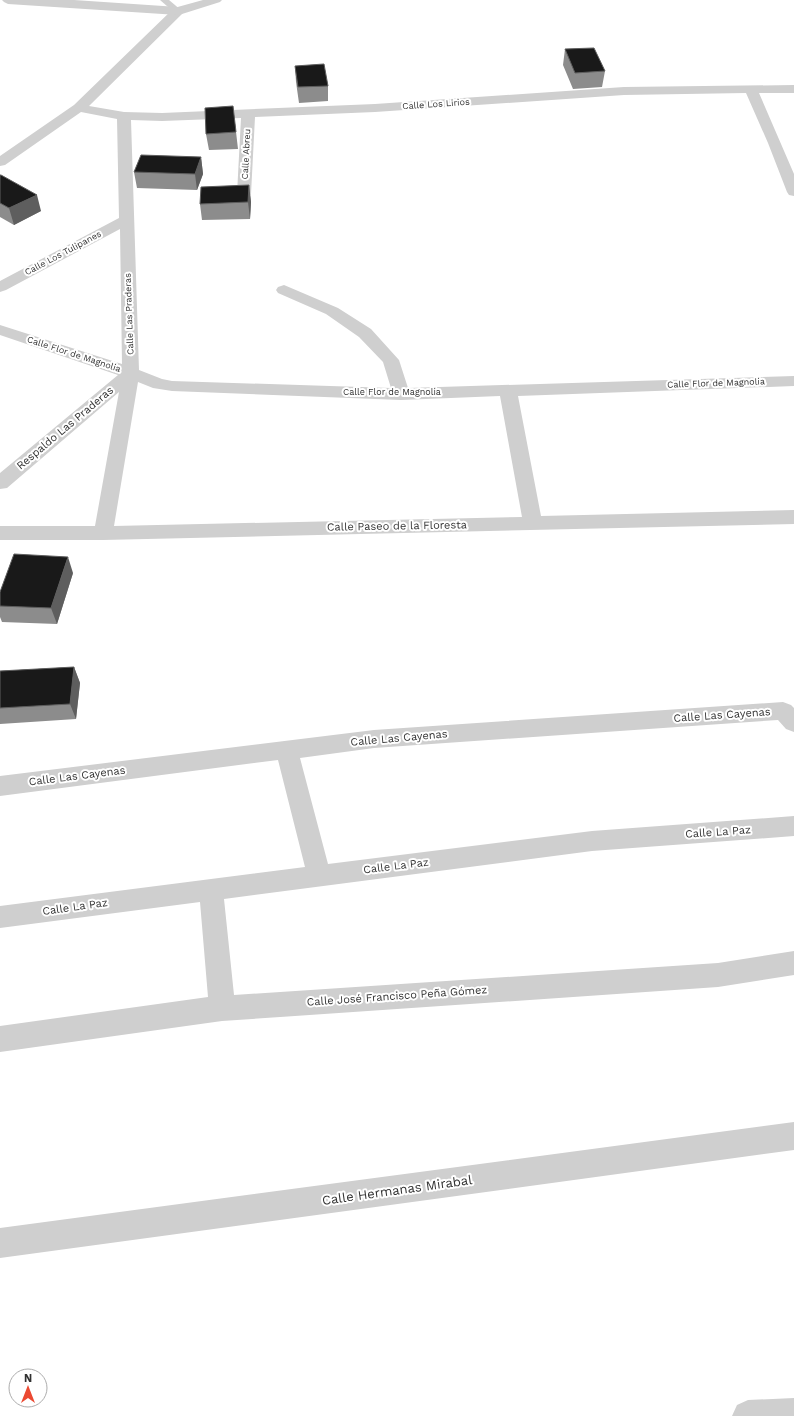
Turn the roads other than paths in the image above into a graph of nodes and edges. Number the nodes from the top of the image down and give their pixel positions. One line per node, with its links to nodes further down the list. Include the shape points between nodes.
1 (8, 0): 4 (street)
2 (164, 0): 4 (lane)
3 (216, 0): 4 (street)
4 (178, 11): 7 (street)
5 (750, 89): 6 (street, Calle Los Lirios); 8 (street, Calle Los Lirios, via 624,91); 11 (street)
6 (794, 89)
7 (79, 108): 9 (street, Calle Los Lirios); 10 (street)
8 (248, 114): 9 (street, Calle Los Lirios); 13 (street, Calle Abreu)
9 (124, 116): 14 (street, Calle Las Praderas)
10 (0, 162)
11 (789, 168): 12 (street)
12 (794, 192)
13 (244, 194)
14 (126, 220): 15 (street, Calle Los Tulipanes); 18 (street, Calle Las Praderas)
15 (0, 286)
16 (284, 290): 21 (street, via 332,311 365,333 391,360)
17 (0, 330): 18 (street, Calle Flor de Magnolia)
18 (131, 373): 21 (street, Calle Flor de Magnolia, via 159,384 172,386); 22 (street, Respaldo Las Praderas); 26 (street, Calle Las Praderas)
19 (794, 381): 20 (street, Calle Flor de Magnolia)
20 (508, 390): 21 (street, Calle Flor de Magnolia); 24 (street)
21 (401, 394)
22 (0, 483)
23 (794, 517): 24 (street, Calle Paseo de la Floresta)
24 (533, 523): 26 (street, Calle Paseo de la Floresta)
25 (0, 533): 26 (street, Calle Paseo de la Floresta)
26 (103, 533)
27 (794, 723): 28 (street, Calle Las Cayenas, via 783,711 374,739)
28 (287, 750): 29 (street, Calle Las Cayenas); 31 (street)
29 (0, 786)
30 (794, 826): 31 (street, Calle La Paz, via 592,841)
31 (319, 875): 32 (street, Calle La Paz)
32 (211, 889): 33 (street, Calle La Paz); 35 (street)
33 (0, 917)
34 (794, 963): 35 (street, Calle José Francisco Peña Gómez, via 718,975)
35 (222, 1008): 36 (street, Calle José Francisco Peña Gómez)
36 (0, 1039)
37 (794, 1136): 38 (street, Calle Hermanas Mirabal)
38 (0, 1243)
39 (794, 1414): 40 (street)
40 (748, 1416)

